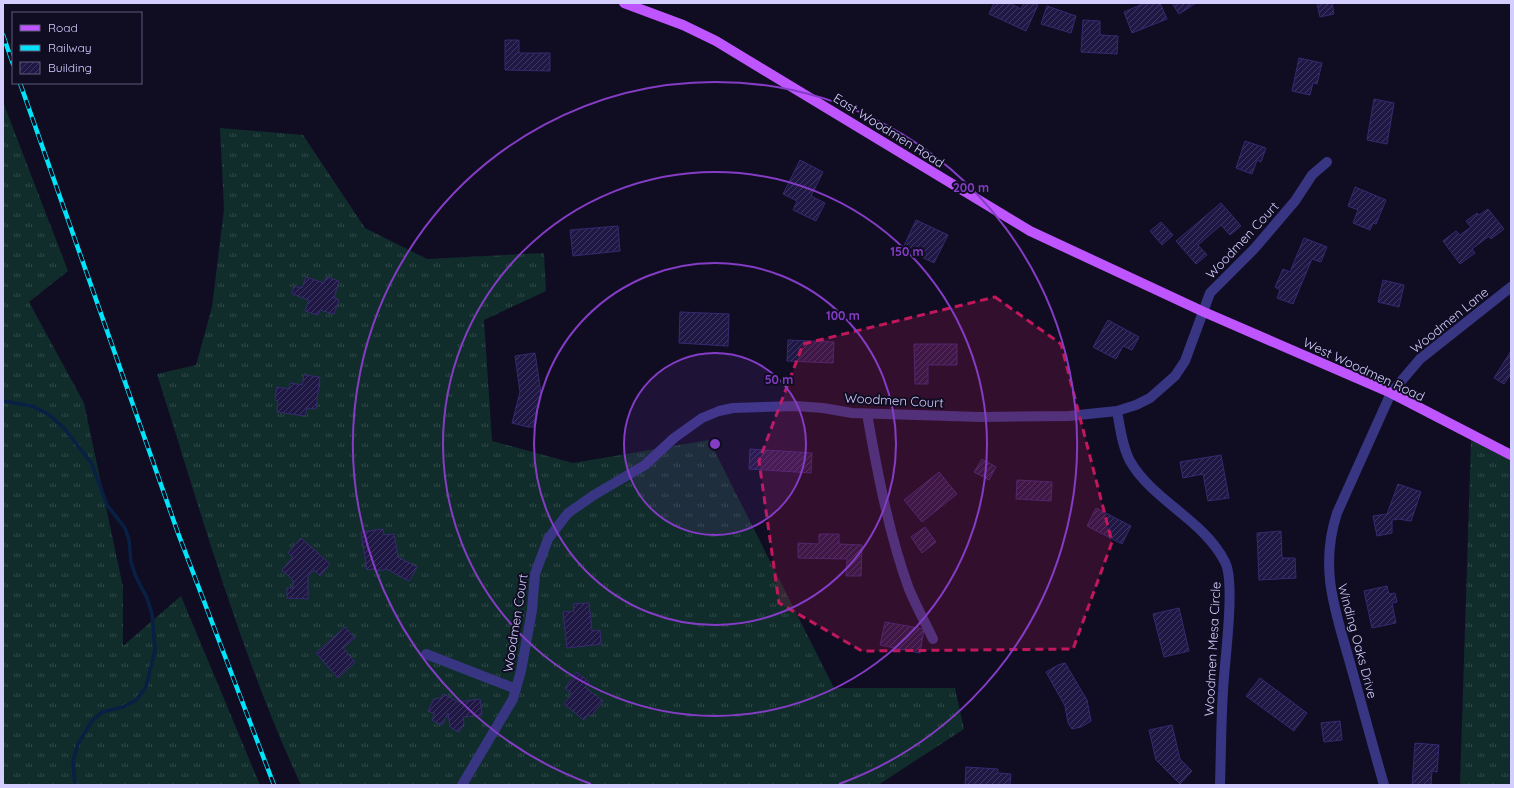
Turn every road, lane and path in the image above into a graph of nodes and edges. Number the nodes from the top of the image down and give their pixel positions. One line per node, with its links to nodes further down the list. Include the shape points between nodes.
1 (624, 3): 4 (main road, East Woodmen Road, via 716,40 1030,231)
2 (1327, 162): 4 (street, Woodmen Court, via 1312,175 1295,201 1254,249 1210,293)
3 (1511, 287): 5 (street, Woodmen Lane, via 1420,359)
4 (1204, 312): 5 (main road, West Woodmen Road); 6 (street, Woodmen Court, via 1185,361 1175,376 1150,398)
5 (1391, 393): 8 (main road, West Woodmen Road); 14 (street, Winding Oaks Drive, via 1337,513 1328,547 1330,591)
6 (1117, 411): 7 (street, Woodmen Court, via 1061,416 981,417); 13 (street, Woodmen Mesa Circle, via 1125,450 1136,470 1208,538 1226,563 1230,587)
7 (867, 414): 9 (street, via 882,492 899,554 909,588); 11 (street, Woodmen Court, via 795,406 732,408 714,412 674,438 645,465 568,513 548,539 535,574 522,671)
8 (1511, 455)
9 (933, 639)
10 (426, 654): 11 (street)
11 (516, 689): 12 (street, Woodmen Court, via 513,699)
12 (462, 785)
13 (1220, 785)
14 (1384, 785)

